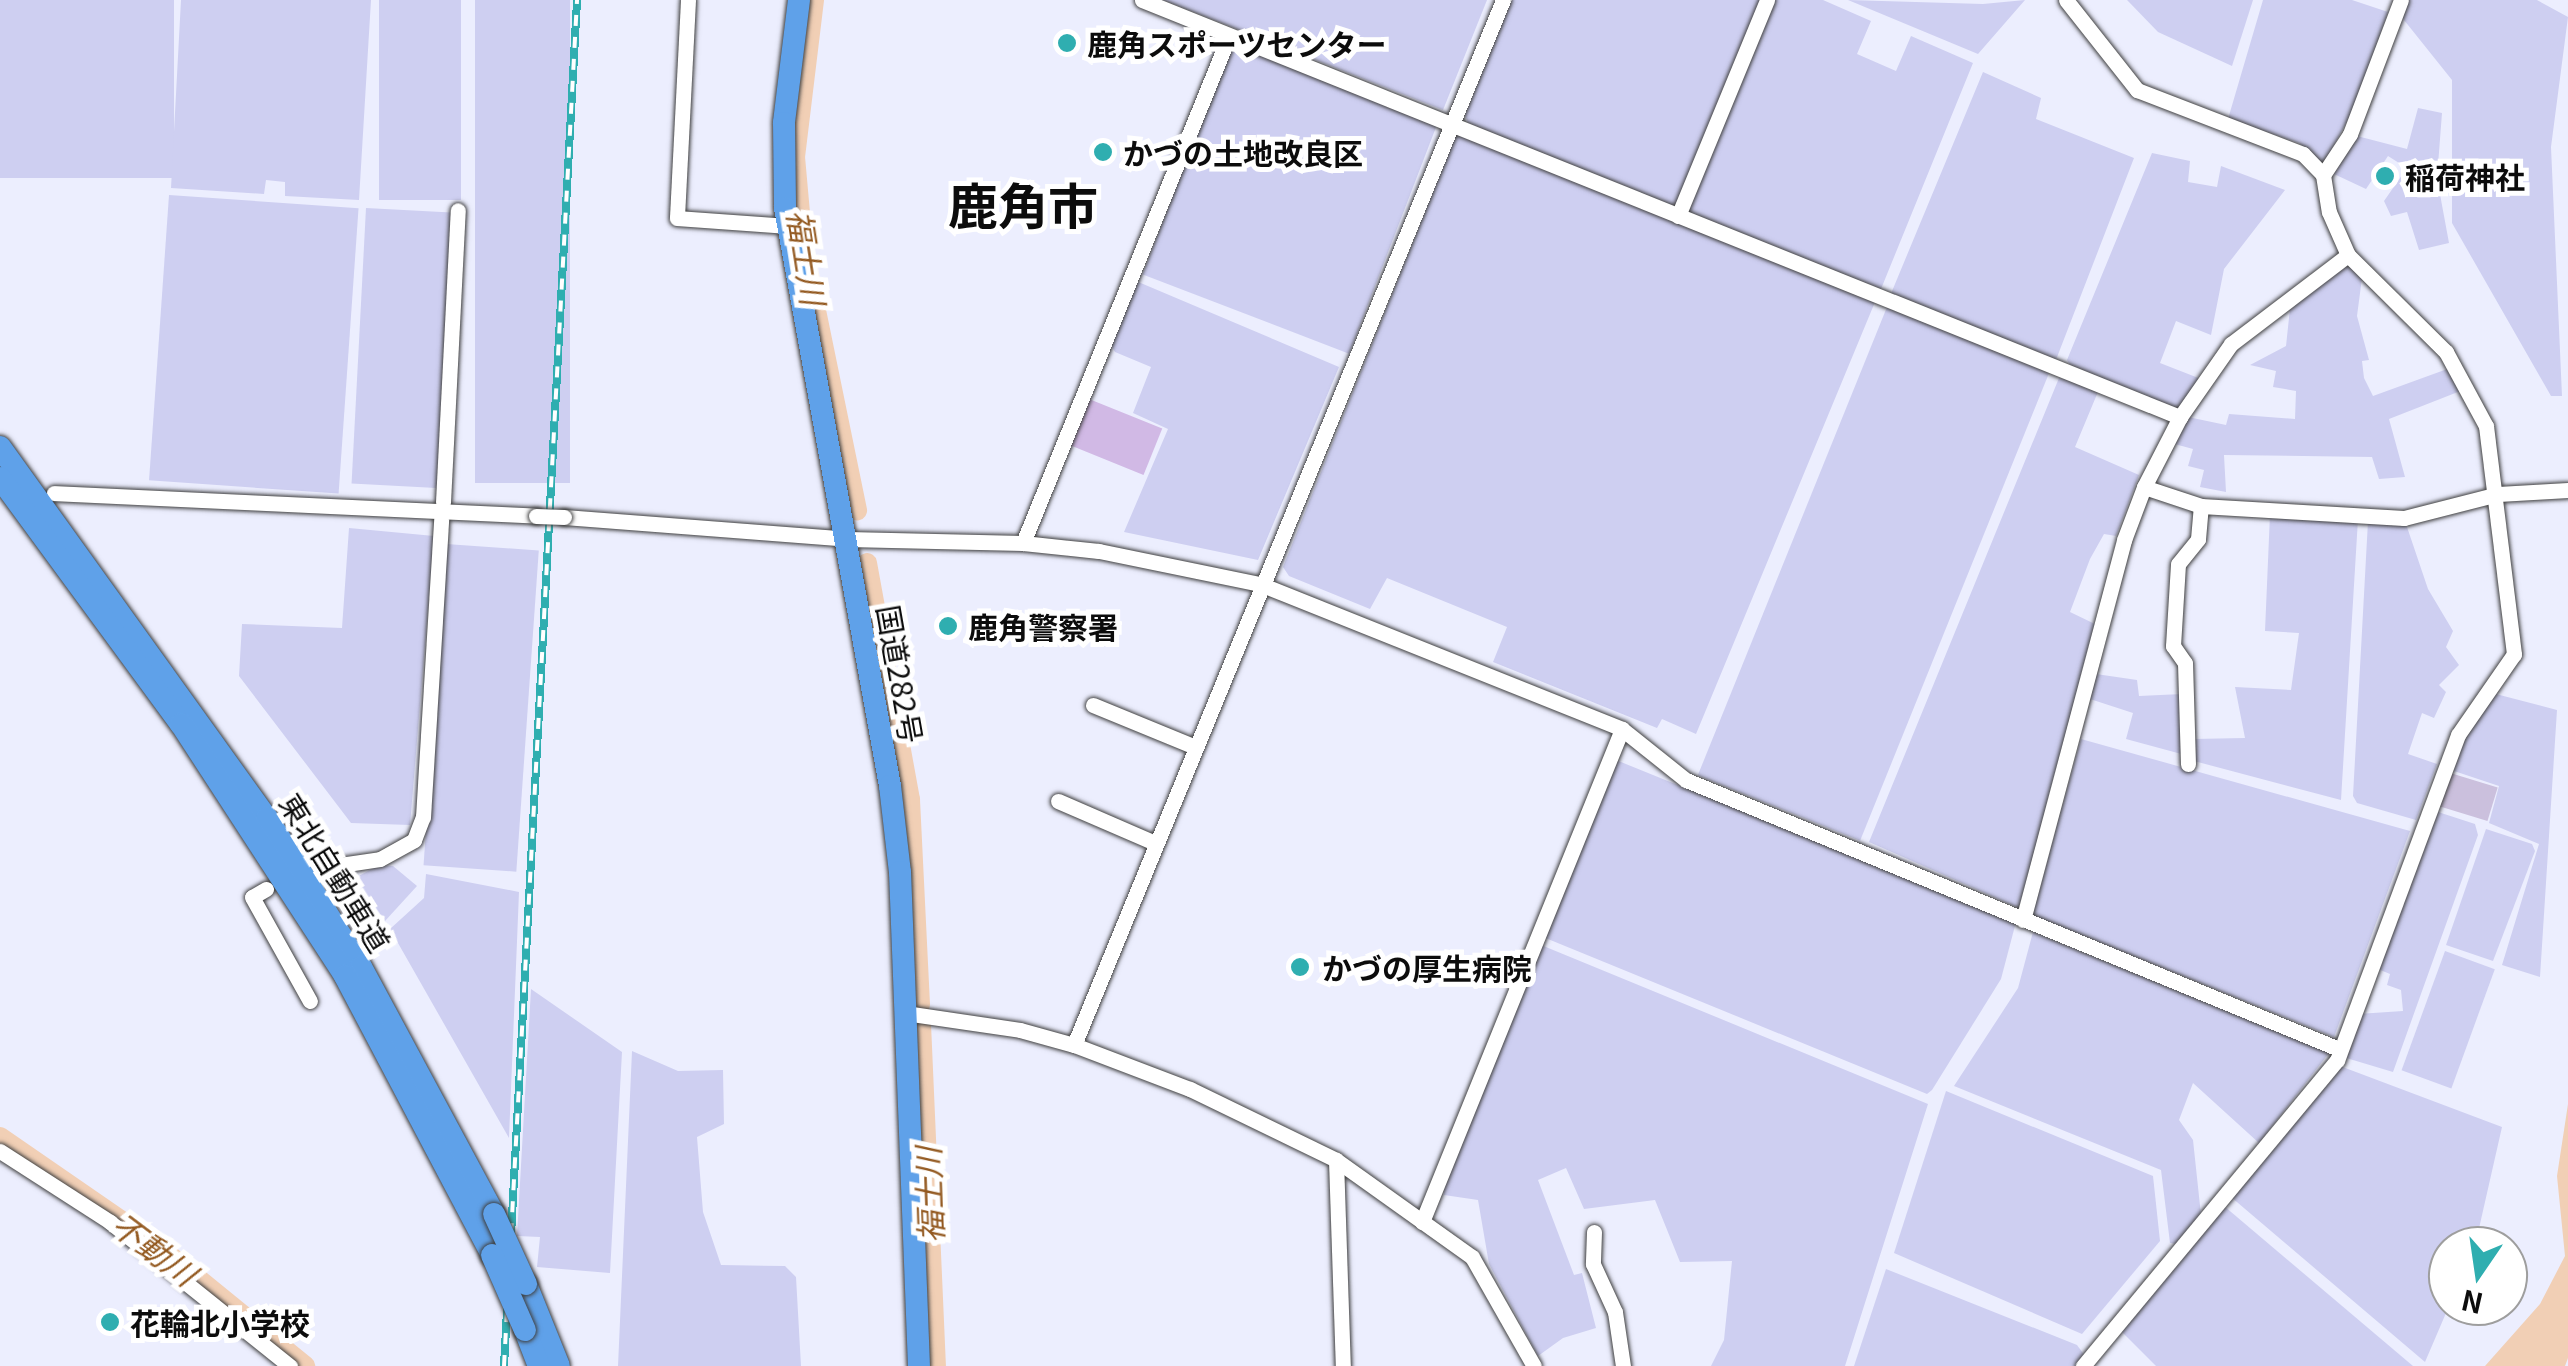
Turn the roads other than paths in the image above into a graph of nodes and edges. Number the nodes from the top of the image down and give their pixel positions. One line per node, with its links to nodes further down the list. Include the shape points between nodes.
1 (688, 0): 13 (street, via 677,218)
2 (799, 0): 13 (highway, 国道282号, via 784,123)
3 (1142, 0): 8 (street)
4 (1503, 0): 9 (street)
5 (1767, 0): 12 (street)
6 (2066, 0): 10 (street, via 2137,90 2285,144)
7 (2401, 0): 10 (street, via 2350,134)
8 (1229, 36): 9 (street); 26 (street)
9 (1450, 122): 12 (street); 27 (street)
10 (2323, 175): 14 (street, via 2329,212)
11 (458, 210): 22 (street)
12 (1678, 216): 15 (street)
13 (788, 226): 25 (highway, 国道282号)
14 (2348, 254): 15 (street, via 2231,344); 21 (street, via 2446,352 2486,426)
15 (2180, 417): 18 (street)
16 (0, 447): 47 (highway, 東北自動車道, bridge, via 267,818 361,967 494,1214)
17 (0, 478): 46 (highway, 東北自動車道, bridge, via 181,724 324,944 409,1089)
18 (2144, 488): 23 (street); 36 (street)
19 (2568, 490): 21 (street)
20 (54, 493): 25 (street, bridge)
21 (2498, 494): 23 (street, via 2404,518); 40 (street, via 2514,654 2458,734)
22 (443, 502)
23 (2201, 506): 31 (street, via 2198,539 2178,564 2173,646 2185,663)
24 (442, 520): 34 (street, via 423,816 414,840 380,859)
25 (847, 539): 26 (street); 38 (highway, 国道282号, via 890,786)
26 (1024, 543): 27 (street, via 1098,550)
27 (1260, 584): 29 (street); 30 (street)
28 (1094, 706): 30 (street)
29 (1622, 728): 36 (street, via 1686,780); 43 (street)
30 (1193, 746): 33 (street)
31 (2188, 764)
32 (1058, 802): 33 (street)
33 (1156, 843): 39 (street)
34 (340, 865)
35 (266, 889): 37 (street, via 252,897)
36 (2024, 920): 40 (street)
37 (310, 1001)
38 (904, 1013): 39 (street); 48 (highway, 国道282号)
39 (1074, 1045): 42 (street, via 1190,1088)
40 (2339, 1048): 52 (street, via 2329,1072)
41 (0, 1150): 45 (street, via 110,1222)
42 (1336, 1160): 43 (street); 49 (street)
43 (1422, 1222): 50 (street, via 1472,1257 1490,1280)
44 (1594, 1232): 51 (street, via 1593,1264 1615,1312)
45 (290, 1366)
46 (540, 1366)
47 (559, 1366)
48 (919, 1366)
49 (1343, 1366)
50 (1534, 1366)
51 (1622, 1366)
52 (2083, 1366)

